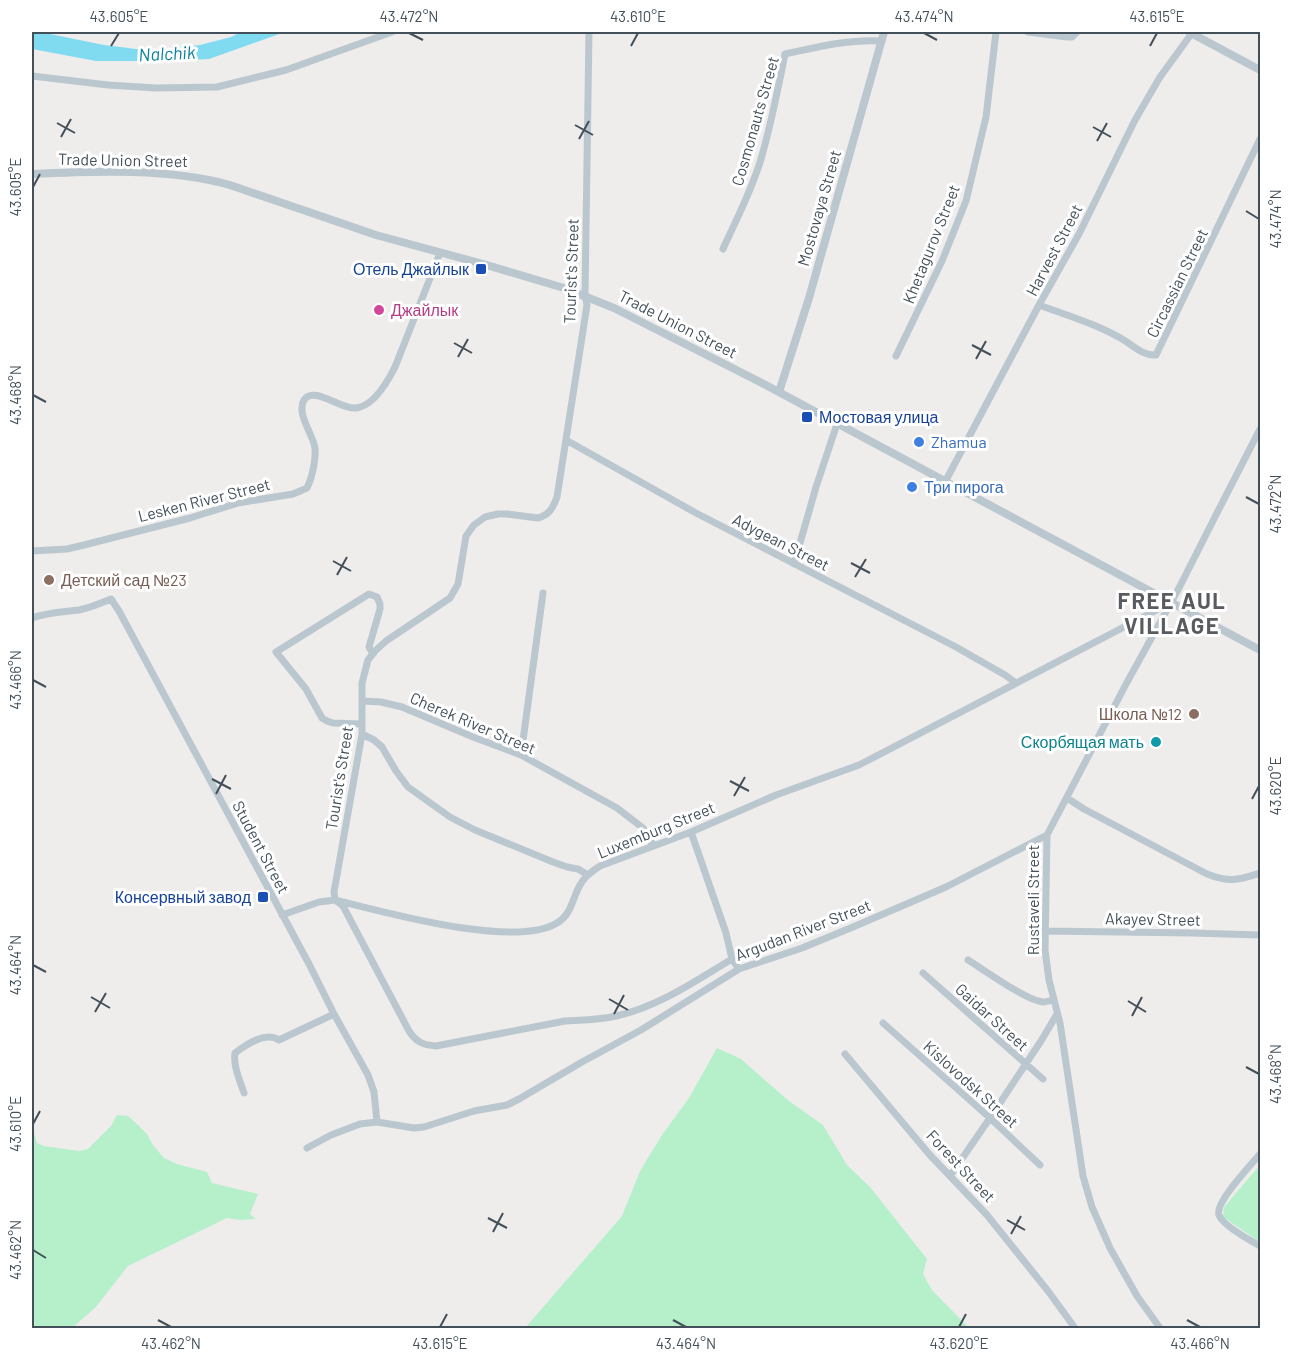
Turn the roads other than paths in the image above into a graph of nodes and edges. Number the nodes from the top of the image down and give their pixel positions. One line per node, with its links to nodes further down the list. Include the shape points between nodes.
1 (392, 32): 10 (street, via 286,70 217,87 156,88)
2 (589, 32): 15 (street, Tourist's Street)
3 (884, 32): 8 (street, Mostovaya Street)
4 (996, 32): 17 (street, Khetagurov Street, via 986,117 966,201)
5 (1028, 32): 6 (street, via 1072,37)
6 (1077, 32)
7 (1190, 32): 9 (street); 16 (street, Harvest Street, via 1135,120)
8 (882, 41): 13 (street, Cosmonauts Street, via 845,42 785,54 760,160); 18 (street, Mostovaya Street, via 809,298)
9 (1260, 70)
10 (32, 76)
11 (1260, 139): 16 (street, Circassian Street, via 1156,355 1140,351 1097,326)
12 (32, 174): 14 (street, Trade Union Street, via 124,172 209,179 376,236)
13 (723, 249)
14 (440, 253): 15 (street, Trade Union Street); 23 (street, Lesken River Street, via 395,367 380,393 355,409 316,395 309,395 303,402 315,450 307,488 67,549)
15 (585, 295): 18 (street, Trade Union Street); 21 (street, Tourist's Street, via 587,305)
16 (1039, 305): 22 (street, Harvest Street)
17 (896, 356)
18 (778, 392): 19 (street, Trade Union Street)
19 (837, 424): 22 (street, Trade Union Street); 24 (street)
20 (1260, 429): 26 (street, Rustaveli Street)
21 (566, 440): 24 (street, Adygean Street); 29 (street, Tourist's Street, via 557,498 548,514 538,518 498,514 480,520 466,536 458,584 450,598 403,628)
22 (945, 482): 26 (street, Trade Union Street)
23 (32, 552)
24 (794, 564): 30 (street, Adygean Street, via 956,647)
25 (543, 593): 34 (street)
26 (1172, 602): 28 (street, Trade Union Street); 30 (street, Luxemburg Street); 35 (street, Rustaveli Street)
27 (32, 618): 42 (street, Student Street, via 111,599)
28 (1260, 650)
29 (372, 654): 31 (street, Tourist's Street, via 364,672); 32 (street, via 369,647 380,604 377,597 369,594 276,652 306,689 322,718 333,723)
30 (1016, 683): 36 (street, Luxemburg Street, via 859,765)
31 (363, 701): 32 (street, Tourist's Street); 34 (street, Cherek River Street, via 402,707)
32 (362, 724): 33 (street, Tourist's Street)
33 (363, 734): 40 (street, via 382,747 408,787 450,817); 41 (street, Tourist's Street)
34 (520, 754): 38 (street, Cherek River Street, via 617,808 643,828)
35 (1067, 798): 37 (street, Rustaveli Street); 39 (street, via 1219,879)
36 (691, 831): 38 (street, Luxemburg Street); 45 (street)
37 (1047, 835): 43 (street, Rustaveli Street); 47 (street, Argudan River Street, via 946,887 802,948)
38 (653, 845): 40 (street, Luxemburg Street)
39 (1260, 873)
40 (588, 874): 41 (street, Luxemburg Street, via 566,916 535,931 450,926)
41 (335, 900): 42 (street, Luxemburg Street); 45 (street, via 343,906 414,1038 430,1046 548,1023 617,1016 648,1006)
42 (282, 915): 50 (street, Student Street)
43 (1045, 931): 44 (street, Akayev Street); 49 (street, Rustaveli Street)
44 (1260, 935)
45 (732, 959): 47 (street)
46 (968, 960): 49 (street, via 1033,999)
47 (739, 969): 58 (street, Argudan River Street, via 642,1030 507,1105 424,1127)
48 (923, 973): 54 (street, Gaidar Street)
49 (1054, 1000): 51 (street, Rustaveli Street)
50 (334, 1014): 56 (street, via 279,1040 266,1037 236,1053); 58 (street, Student Street, via 372,1084)
51 (1057, 1014): 54 (street); 65 (street, Rustaveli Street, via 1080,1160 1092,1207 1120,1266)
52 (883, 1023): 57 (street, Kislovodsk Street)
53 (845, 1054): 62 (street, Forest Street)
54 (1025, 1065): 55 (street, Gaidar Street); 57 (street)
55 (1043, 1079)
56 (244, 1093)
57 (990, 1118): 61 (street, Kislovodsk Street); 62 (street)
58 (377, 1122): 59 (street, Argudan River Street, via 346,1128)
59 (308, 1148)
60 (1260, 1154): 63 (street, via 1218,1210 1226,1224)
61 (1040, 1165)
62 (950, 1176): 64 (street, Forest Street, via 987,1215)
63 (1260, 1246)
64 (1075, 1329)
65 (1160, 1329)

